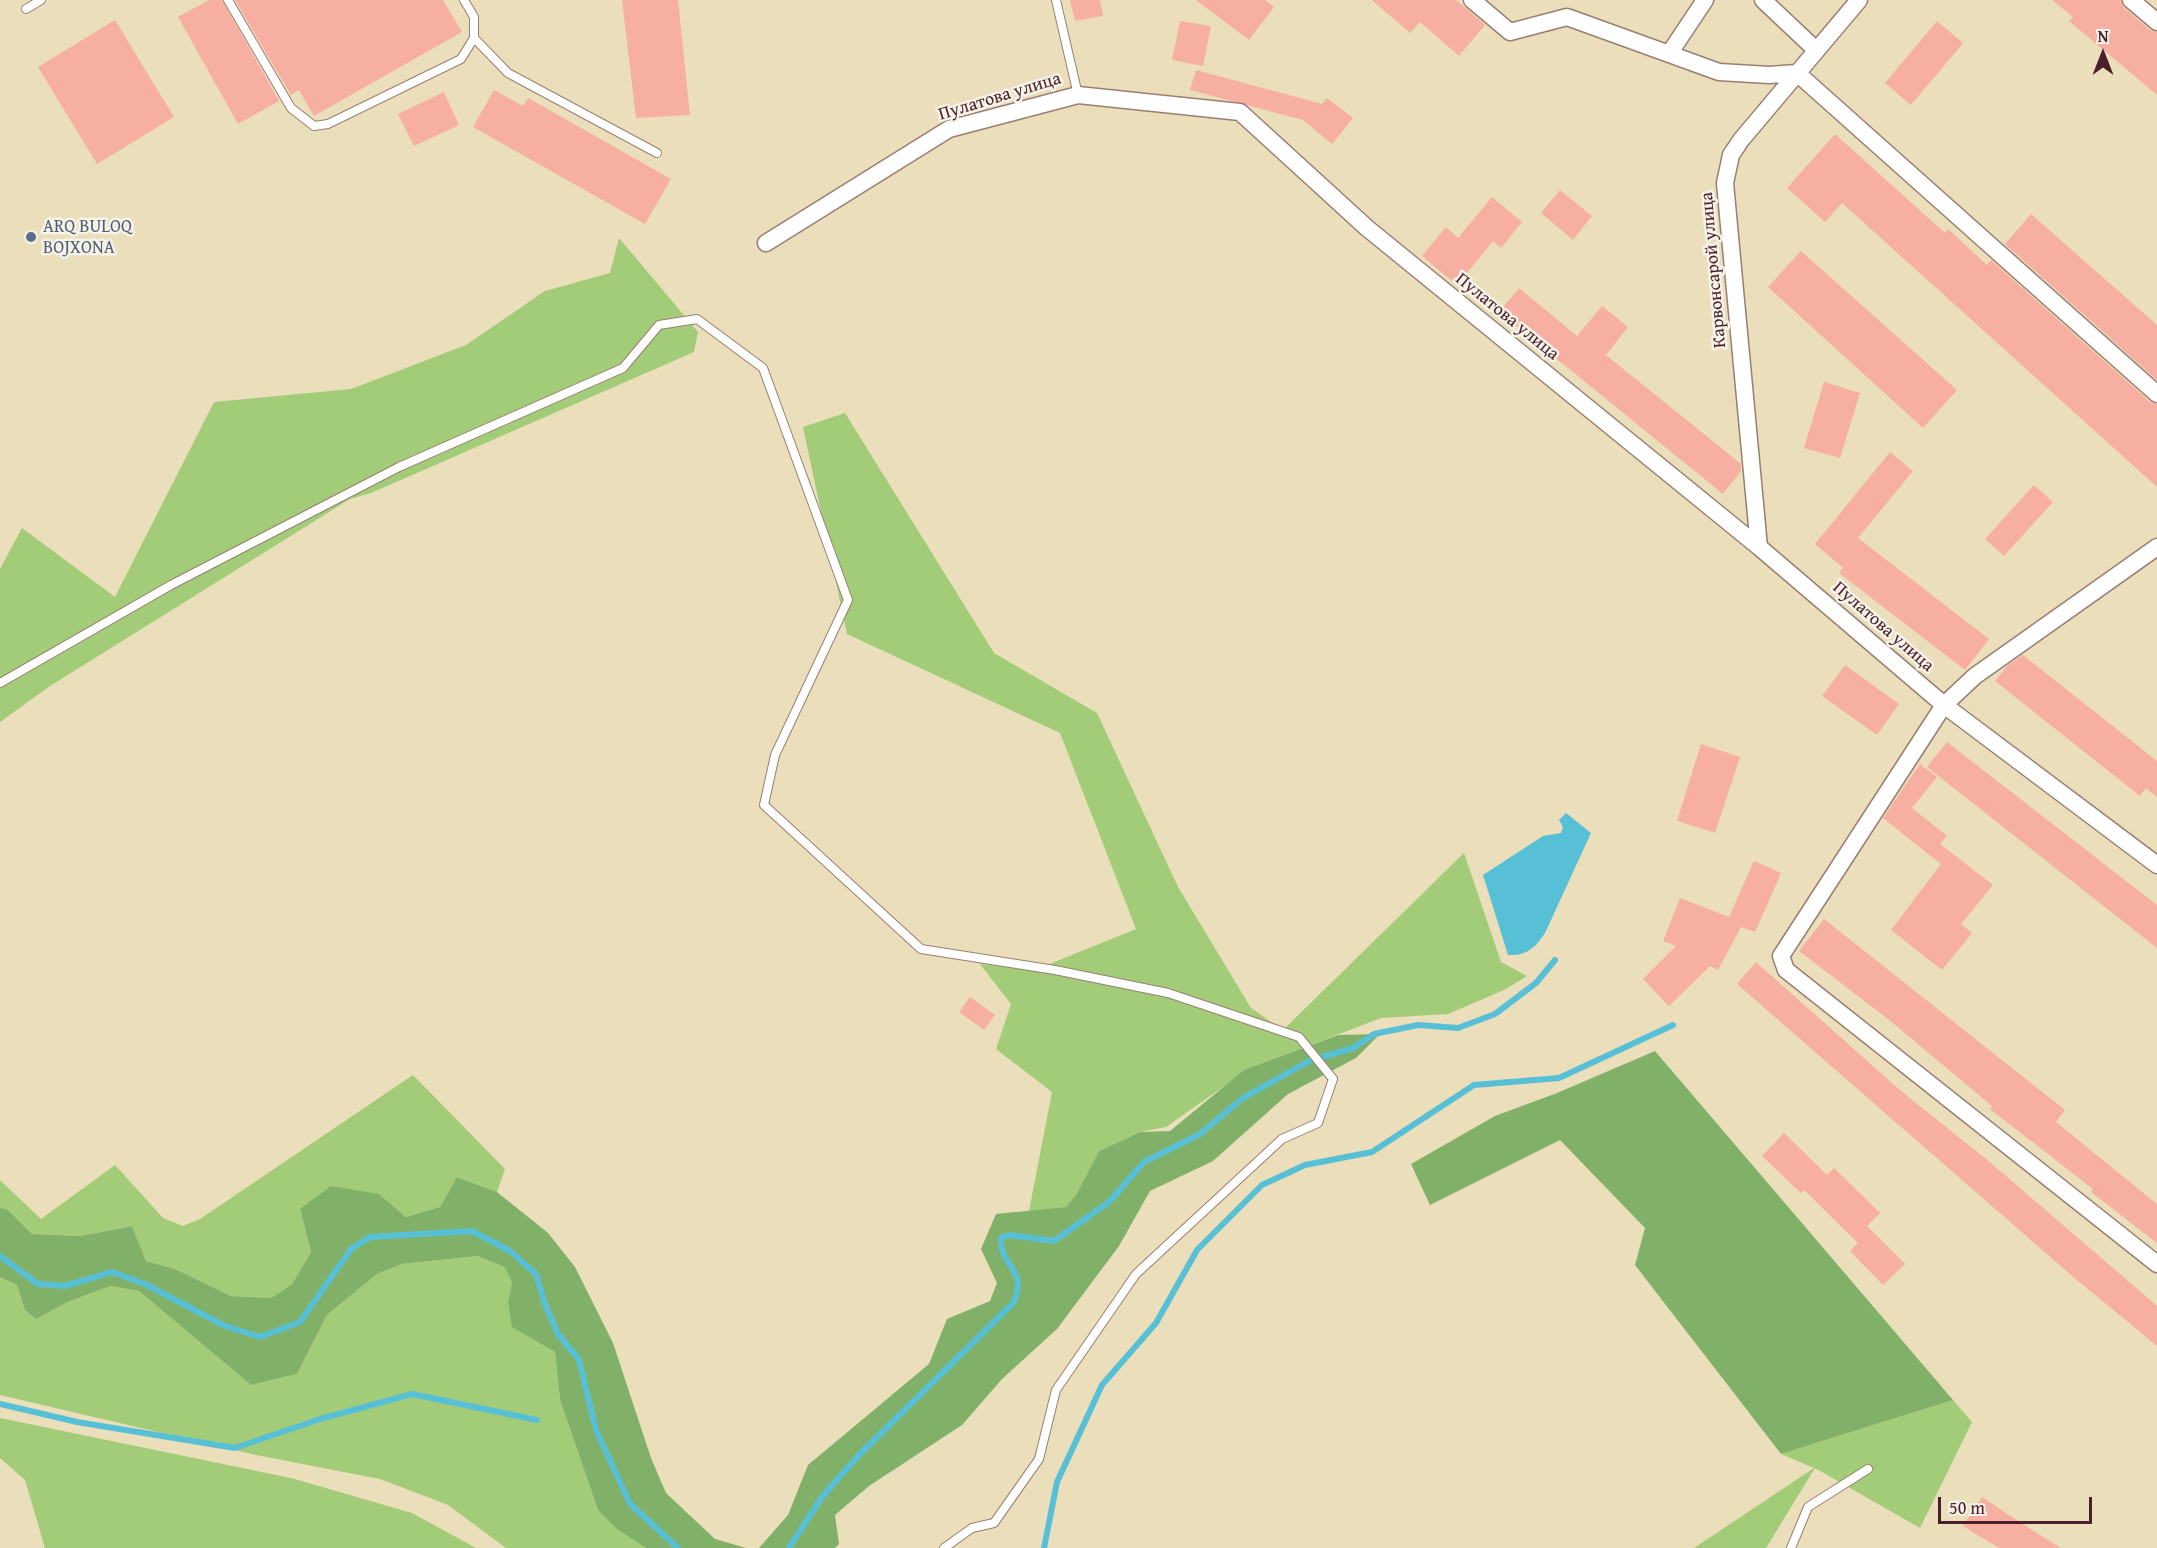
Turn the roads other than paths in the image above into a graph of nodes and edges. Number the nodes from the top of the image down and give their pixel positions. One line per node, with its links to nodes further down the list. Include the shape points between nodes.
1 (41, 0): 10 (lane)
2 (228, 0): 12 (lane, via 291,108 314,126 328,124 461,59)
3 (464, 0): 12 (lane, via 474,16)
4 (1056, 0): 16 (lane)
5 (1472, 0): 14 (street, via 1510,32 1567,17)
6 (1705, 0): 14 (street)
7 (1763, 0): 13 (street)
8 (1859, 0): 13 (street, Карвонсарой улица)
9 (2131, 0): 11 (street)
10 (26, 9)
11 (2157, 22)
12 (474, 38): 17 (lane, via 508,73)
13 (1816, 50): 15 (street, Карвонсарой улица)
14 (1669, 54): 15 (street, via 1719,72)
15 (1797, 73): 19 (street); 20 (street, Карвонсарой улица, via 1731,155 1725,183)
16 (1078, 94): 18 (street, Пулатова улица, via 949,129); 20 (street, Пулатова улица, via 1239,112 1366,228)
17 (657, 153)
18 (766, 243)
19 (2157, 394)
20 (1759, 547): 23 (street, Пулатова улица)
21 (2157, 547): 23 (street, via 1975,676)
22 (0, 683): 27 (lane, via 171,585 399,467 623,368 659,325 697,318 763,368 848,600 775,755 764,806 921,949 1168,993 1299,1037 1333,1079 1318,1123 1282,1138 1136,1274 1056,1390 1040,1459 994,1523 972,1528)
23 (1944, 705): 24 (street, Пулатова улица); 25 (street, via 1781,956 1786,970)
24 (2157, 865)
25 (2157, 1264)
26 (1868, 1469): 28 (lane, via 1808,1507)
27 (944, 1548)
28 (1791, 1548)

